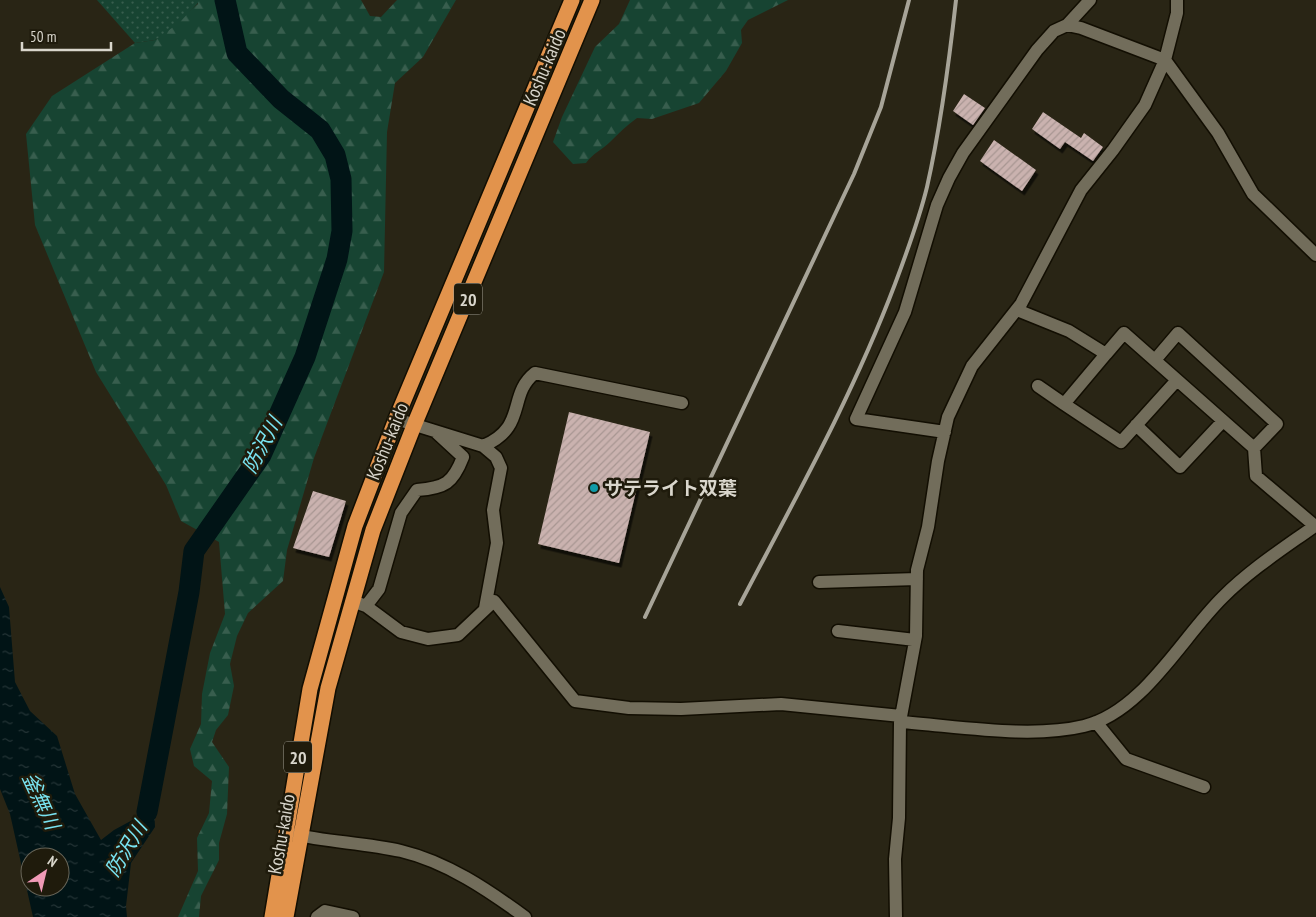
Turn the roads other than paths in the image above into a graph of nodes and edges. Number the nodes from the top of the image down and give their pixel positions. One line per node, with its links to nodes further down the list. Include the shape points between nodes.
1 (572, 0): 15 (highway, Koshu-kaido / 20)
2 (592, 0): 17 (highway, Koshu-kaido / 20)
3 (1090, 0): 5 (street)
4 (1177, 0): 6 (street, via 1178,13)
5 (1067, 25): 6 (street); 20 (street, via 1054,31 1037,50 963,153 949,178 937,205 905,312 856,419)
6 (1165, 60): 7 (street, via 1218,133 1253,194); 8 (street, via 1145,105 1081,190)
7 (1316, 255)
8 (1017, 310): 9 (street, via 1069,331); 20 (street, via 972,366 948,418)
9 (1106, 354): 10 (street, via 1124,333); 14 (street)
10 (1155, 360): 11 (street); 22 (street, via 1178,333 1277,424)
11 (1177, 380): 16 (street); 18 (street)
12 (1038, 386): 14 (street)
13 (682, 403): 21 (street, via 534,373 526,380 510,428)
14 (1064, 404): 18 (street, via 1120,442)
15 (396, 419): 17 (street); 33 (highway, Koshu-kaido / 20, via 355,526 310,689)
16 (1223, 421): 18 (street, via 1180,467); 22 (street)
17 (415, 423): 19 (street); 26 (highway, Koshu-kaido / 20, via 373,530)
18 (1136, 425)
19 (433, 429): 21 (street); 26 (street, via 463,456 457,474 440,488 417,490 401,513 379,589)
20 (945, 432): 24 (street)
21 (483, 446): 27 (street, via 496,457 501,468 493,510 497,543)
22 (1254, 448): 23 (street, via 1256,476)
23 (1315, 526): 31 (street, via 1258,566 1223,597 1131,701 1112,716)
24 (917, 578): 25 (street); 29 (street)
25 (819, 582)
26 (359, 603): 27 (street, via 400,632 428,639 458,636); 33 (highway, Koshu-kaido / 20, via 328,688)
27 (485, 608): 30 (street, via 494,601 575,701 628,708 681,709 781,704)
28 (838, 631): 29 (street)
29 (915, 640): 30 (street)
30 (901, 719): 31 (street, via 1048,733); 39 (street)
31 (1096, 722): 32 (street, via 1126,759)
32 (1204, 787)
33 (292, 834): 34 (highway, Koshu-kaido / 20); 35 (highway, Koshu-kaido / 20); 38 (street, via 402,852 436,864 486,889)
34 (272, 917)
35 (286, 917)
36 (317, 917): 37 (street, via 325,912)
37 (353, 917)
38 (525, 917)
39 (896, 917)

